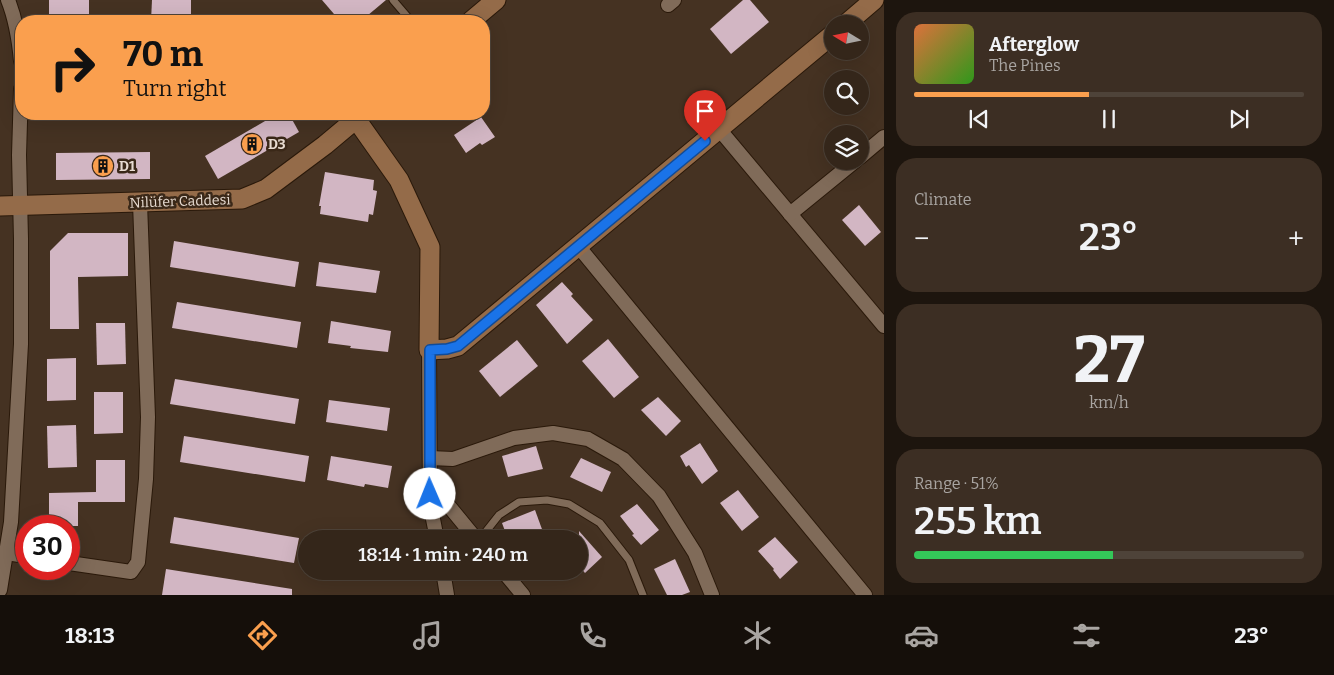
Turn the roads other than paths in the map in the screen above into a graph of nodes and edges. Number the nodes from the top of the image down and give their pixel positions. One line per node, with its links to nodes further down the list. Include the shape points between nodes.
1 (8, 0): 8 (street)
2 (394, 0): 5 (lane)
3 (496, 0): 6 (street)
4 (874, 0): 7 (street)
5 (407, 15)
6 (479, 15)
7 (856, 15)
8 (15, 19)
9 (824, 42): 13 (street)
10 (20, 120): 19 (street)
11 (355, 120): 17 (street, Nilüfer Caddesi, via 266,188 242,199)
12 (361, 120): 23 (street, via 399,180 430,247)
13 (719, 129): 20 (street); 21 (street)
14 (884, 137): 15 (street)
15 (869, 150)
16 (844, 170): 20 (street)
17 (140, 202): 19 (street, Nilüfer Caddesi); 31 (street, via 148,416 138,562 131,572)
18 (0, 206): 19 (street, Nilüfer Caddesi)
19 (20, 206): 29 (street, via 21,344 11,522)
20 (790, 214): 22 (street)
21 (578, 246): 23 (street, via 458,346); 39 (street)
22 (884, 326)
23 (430, 350): 24 (street)
24 (430, 458): 25 (street); 38 (street, via 453,459 514,438 553,433 588,440 623,459 659,496 695,553)
25 (430, 483): 26 (street); 27 (street)
26 (435, 530)
27 (469, 530)
28 (487, 530): 37 (lane, via 499,515 519,502 547,500 569,504 600,523 630,560)
29 (6, 553): 30 (street); 34 (street)
30 (15, 554)
31 (80, 565)
32 (445, 580): 35 (street)
33 (510, 580): 36 (street)
34 (0, 590)
35 (448, 595)
36 (523, 595)
37 (643, 595)
38 (712, 595)
39 (865, 595)

